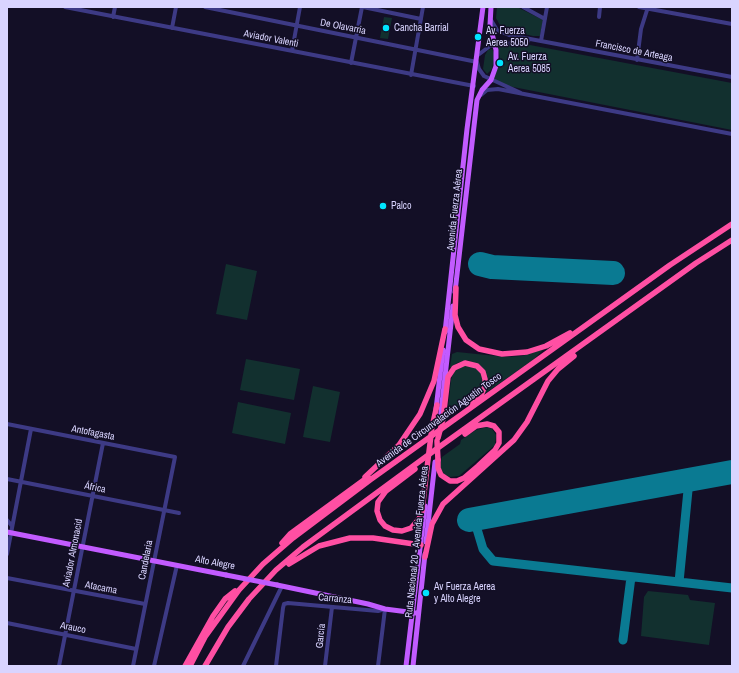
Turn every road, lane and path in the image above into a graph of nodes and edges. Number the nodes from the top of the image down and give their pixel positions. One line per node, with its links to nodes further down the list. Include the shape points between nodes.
1 (65, 7): 15 (street, Aviador Valenti)
2 (115, 7): 16 (street)
3 (176, 7): 23 (street)
4 (205, 7): 22 (street, De Olavarria)
5 (300, 7): 22 (street)
6 (362, 7): 20 (street); 24 (street)
7 (423, 7): 20 (street)
8 (484, 7): 30 (main road, Avenida Fuerza Aérea)
9 (491, 7): 18 (main road, Avenida Fuerza Aérea)
10 (523, 7): 19 (street)
11 (547, 7): 19 (street)
12 (600, 7): 17 (street)
13 (639, 7): 14 (street)
14 (648, 8): 21 (street); 31 (street, via 640,36)
15 (84, 9): 16 (street, Aviador Valenti)
16 (114, 17): 23 (street, Aviador Valenti)
17 (599, 17)
18 (490, 18): 25 (street, Francisco de Arteaga, via 501,33); 27 (main road, Avenida Fuerza Aérea)
19 (545, 18): 26 (street)
20 (421, 19): 28 (street)
21 (732, 24)
22 (297, 26): 24 (street, De Olavarria); 29 (street)
23 (172, 28): 29 (street, Aviador Valenti)
24 (356, 38): 28 (street, De Olavarria); 33 (street)
25 (533, 40): 26 (street, Francisco de Arteaga); 27 (street, Francisco de Arteaga)
26 (541, 42): 31 (street, Francisco de Arteaga)
27 (495, 45): 30 (street, Francisco de Arteaga, via 485,48); 36 (main road, Avenida Fuerza Aérea, via 496,66)
28 (415, 50): 32 (street, De Olavarria); 34 (street)
29 (292, 51): 33 (street, Aviador Valenti)
30 (478, 55): 32 (main road, Avenida Fuerza Aérea)
31 (637, 60): 35 (street, Francisco de Arteaga)
32 (477, 62): 36 (street, via 480,72); 37 (main road, Avenida Fuerza Aérea)
33 (351, 63): 34 (street, Aviador Valenti)
34 (411, 75): 37 (street, Aviador Valenti)
35 (732, 77)
36 (491, 80): 38 (street); 39 (main road, Avenida Fuerza Aérea)
37 (474, 86): 41 (main road, Avenida Fuerza Aérea)
38 (521, 93): 39 (street, via 490,89); 40 (street)
39 (477, 100): 42 (main road, Avenida Fuerza Aérea)
40 (732, 134)
41 (457, 217): 42 (main road); 48 (main road, Avenida Fuerza Aérea)
42 (464, 217): 45 (main road, Avenida Fuerza Aérea)
43 (732, 224): 47 (highway, Avenida de Circunvalación Agustín Tosco)
44 (732, 240): 46 (highway)
45 (456, 288): 47 (highway, via 456,318 459,330 472,345 489,352 508,354 534,350 552,344); 50 (main road, Avenida Fuerza Aérea)
46 (620, 318): 54 (highway); 70 (highway, via 558,369 544,387 527,422 514,440 443,504 430,528)
47 (593, 320): 72 (highway, Avenida de Circunvalación Agustín Tosco, via 370,480)
48 (445, 329): 49 (main road, Avenida Fuerza Aérea); 61 (highway, via 434,381 415,423 386,459)
49 (437, 405): 57 (highway, bridge)
50 (441, 420): 56 (highway, bridge); 61 (highway, via 447,381 452,370 457,365 465,363 477,366 485,379 484,390 479,397)
51 (7, 424): 52 (street, Antofagasta)
52 (31, 429): 53 (street, Antofagasta); 59 (street)
53 (103, 443): 55 (street, Antofagasta); 60 (street, Aviador Almonacid)
54 (434, 451): 56 (highway, via 480,424 490,425 499,432 498,447 461,480 454,481 444,477); 57 (highway, via 379,499 378,516 386,526 402,531 411,528 417,522 422,511); 91 (highway, via 276,570 238,613)
55 (175, 457): 62 (street, Candelaria)
56 (436, 461): 70 (main road, Ruta Nacional 20 - Avenida Fuerza Aérea)
57 (428, 467): 67 (main road, Ruta Nacional 20 - Avenida Fuerza Aérea)
58 (7, 479): 59 (street, África)
59 (21, 482): 60 (street, África); 65 (street)
60 (93, 495): 62 (street, África); 68 (street, Aviador Almonacid)
61 (341, 496): 72 (highway, via 290,534)
62 (164, 509): 63 (street, África); 71 (street, Candelaria)
63 (179, 513)
64 (7, 520): 65 (street)
65 (12, 526): 66 (street)
66 (9, 532): 68 (main road, Alto Alegre); 69 (street)
67 (420, 545): 81 (main road, Ruta Nacional 20 - Avenida Fuerza Aérea); 92 (highway, via 357,538 331,542 303,554 280,572 252,601 231,628)
68 (82, 547): 71 (main road, Alto Alegre); 77 (street, Aviador Almonacid)
69 (7, 554)
70 (425, 557): 82 (main road, Ruta Nacional 20 - Avenida Fuerza Aérea)
71 (154, 561): 73 (main road, Alto Alegre); 78 (street, Candelaria)
72 (263, 564): 74 (highway, Avenida de Circunvalación Agustín Tosco)
73 (177, 565): 76 (main road, Alto Alegre, bridge); 88 (street)
74 (254, 573): 89 (highway, via 226,599 202,634); 90 (highway, Avenida de Circunvalación Agustín Tosco, via 216,620)
75 (7, 578): 77 (street, Atacama)
76 (280, 586): 80 (main road, Alto Alegre); 93 (street)
77 (74, 591): 78 (street, Atacama); 84 (street, Aviador Almonacid)
78 (145, 604): 85 (street, Candelaria)
79 (332, 607): 80 (street, Carranza, via 378,611); 94 (street, Carranza, via 284,604); 95 (street, García)
80 (385, 609): 81 (main road, Alto Alegre); 96 (street)
81 (412, 613): 82 (main road, Alto Alegre); 97 (main road, Ruta Nacional 20 - Avenida Fuerza Aérea)
82 (418, 614): 98 (main road, Ruta Nacional 20 - Avenida Fuerza Aérea)
83 (7, 624): 84 (street, Arauco)
84 (66, 635): 85 (street, Arauco); 86 (street, Aviador Almonacid)
85 (136, 649): 87 (street, Candelaria)
86 (59, 666)
87 (133, 666)
88 (154, 666)
89 (185, 666)
90 (190, 666)
91 (205, 666)
92 (209, 666)
93 (243, 666)
94 (276, 666)
95 (325, 666)
96 (378, 666)
97 (406, 666)
98 (412, 666)

